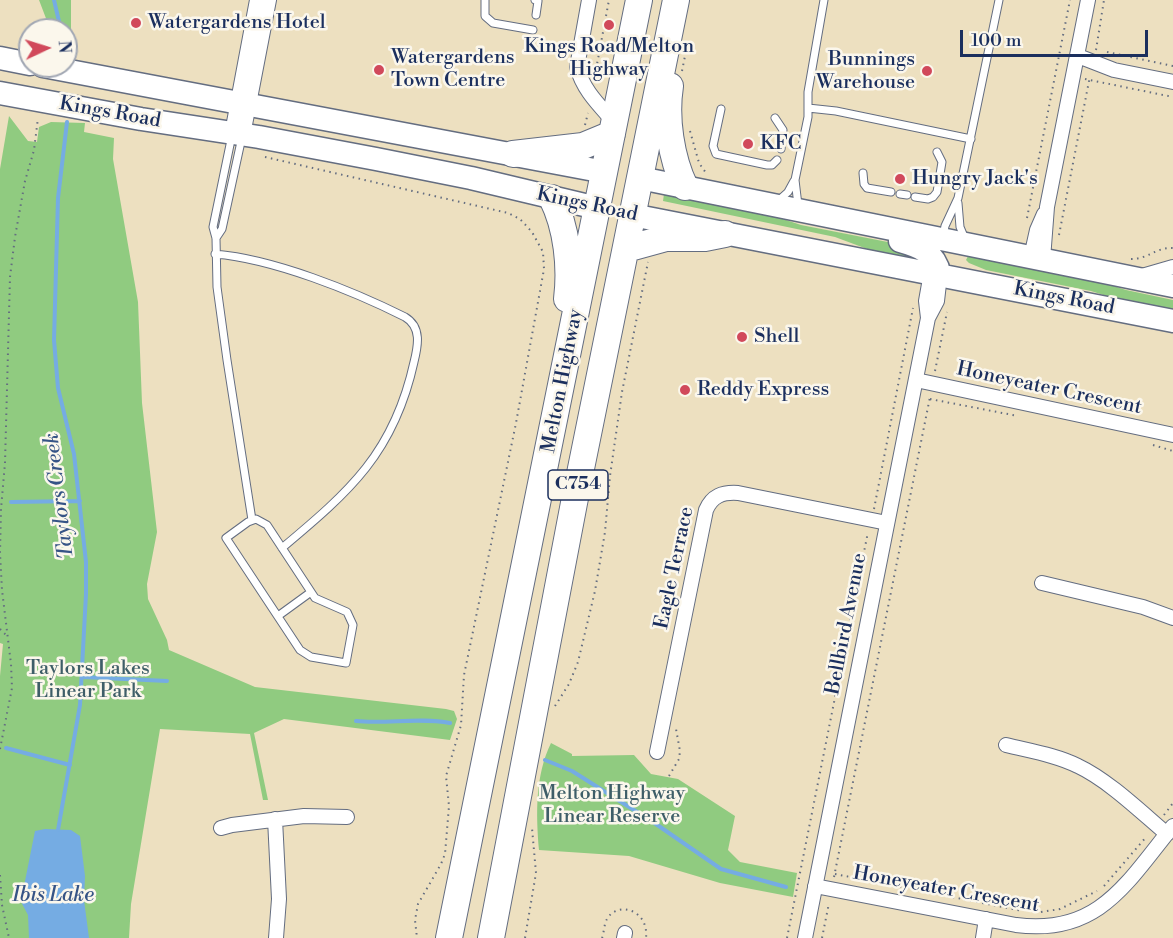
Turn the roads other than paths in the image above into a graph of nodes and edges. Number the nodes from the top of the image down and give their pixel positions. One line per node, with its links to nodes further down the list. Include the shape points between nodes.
1 (257, 0): 19 (street)
2 (268, 0): 19 (street)
3 (485, 0): 12 (lane, via 485,16 493,23)
4 (535, 0): 11 (lane)
5 (589, 0): 23 (street, via 577,67)
6 (639, 0): 23 (highway, Melton Highway / C754)
7 (824, 0): 20 (lane)
8 (999, 0): 25 (lane)
9 (1088, 0): 15 (street)
10 (674, 10): 32 (highway, Melton Highway / C754); 34 (highway, via 668,112 676,163)
11 (536, 15)
12 (532, 30)
13 (0, 58): 14 (main road)
14 (18, 62)
15 (1075, 67): 17 (street, via 1093,65); 40 (street)
16 (78, 72): 19 (main road, Kings Road)
17 (1173, 81)
18 (0, 93): 24 (main road, Kings Road)
19 (244, 103): 24 (street); 28 (main road, Kings Road)
20 (808, 108): 25 (lane); 33 (lane)
21 (721, 109): 29 (lane, via 713,146 716,154 767,165)
22 (775, 118): 26 (lane, via 783,130)
23 (613, 128): 28 (highway, via 583,146); 30 (highway, Melton Highway / C754)
24 (238, 134): 37 (main road, Kings Road, via 471,178); 45 (lane, via 222,230); 45 (lane, via 214,217)
25 (971, 139): 38 (lane)
26 (781, 149)
27 (937, 152): 36 (lane, via 942,162 937,192 928,199)
28 (513, 154): 30 (main road, Kings Road)
29 (777, 159)
30 (605, 172): 32 (highway, Kings Road); 41 (highway, Melton Highway / C754)
31 (863, 173): 35 (lane, via 867,188)
32 (640, 178): 34 (main road, Kings Road); 43 (highway, Melton Highway / C754)
33 (795, 180): 39 (lane, via 788,192); 42 (lane)
34 (685, 187): 39 (main road, Kings Road)
35 (891, 192)
36 (915, 197)
37 (552, 198): 41 (main road, Kings Road); 61 (highway, via 560,217 569,277 543,418)
38 (958, 198): 46 (lane); 47 (lane, via 960,230)
39 (771, 205): 42 (main road, Kings Road)
40 (1047, 207): 49 (street); 49 (street, via 1037,230)
41 (597, 208): 43 (highway, Kings Road); 61 (highway, Melton Highway / C754)
42 (800, 211): 46 (main road, Kings Road); 54 (main road, via 819,224 920,247 937,261)
43 (632, 215): 44 (main road, Kings Road); 48 (highway, Melton Highway / C754)
44 (725, 234): 48 (highway, via 666,238); 54 (main road, Kings Road)
45 (216, 238): 50 (lane)
46 (943, 239): 47 (main road, Kings Road); 57 (main road, via 951,257 966,269 1075,292)
47 (968, 244): 49 (main road, Kings Road)
48 (638, 251): 79 (highway, Melton Highway / C754)
49 (1040, 253): 53 (main road, Kings Road)
50 (215, 254): 62 (lane, via 226,360); 64 (lane, via 313,278 405,317 417,330 406,393 385,441 349,488)
51 (1173, 267): 52 (street)
52 (1134, 268): 53 (main road, Kings Road); 55 (main road, Kings Road)
53 (1095, 269): 56 (main road, via 1139,289)
54 (936, 274): 57 (main road, Kings Road); 59 (street, Bellbird Avenue, via 937,301 928,318)
55 (1173, 286)
56 (1173, 296)
57 (1134, 313): 58 (main road, Kings Road)
58 (1173, 321)
59 (916, 380): 60 (street, Honeyeater Crescent); 63 (street, Bellbird Avenue)
60 (1173, 435)
61 (535, 519): 78 (highway, Melton Highway / C754)
62 (252, 520): 64 (lane, via 265,523); 67 (lane, via 226,538)
63 (887, 523): 70 (street, Eagle Terrace, via 738,493 721,494 710,502); 75 (street, Bellbird Avenue)
64 (282, 549): 66 (lane)
65 (1042, 583): 68 (street)
66 (311, 592): 67 (lane); 67 (lane, via 351,618 346,663 305,655)
67 (278, 616)
68 (1173, 618)
69 (1006, 745): 74 (street, via 1079,766)
70 (657, 752)
71 (347, 817): 72 (street)
72 (274, 819): 73 (street); 77 (street, via 279,899)
73 (221, 828)
74 (1165, 829): 76 (street, Honeyeater Crescent, via 1112,900 1088,915 1038,927)
75 (815, 886): 76 (street, Honeyeater Crescent); 80 (street, Bellbird Avenue)
76 (986, 919): 81 (street)
77 (276, 938)
78 (449, 938)
79 (491, 938)
80 (805, 938)
81 (983, 938)

